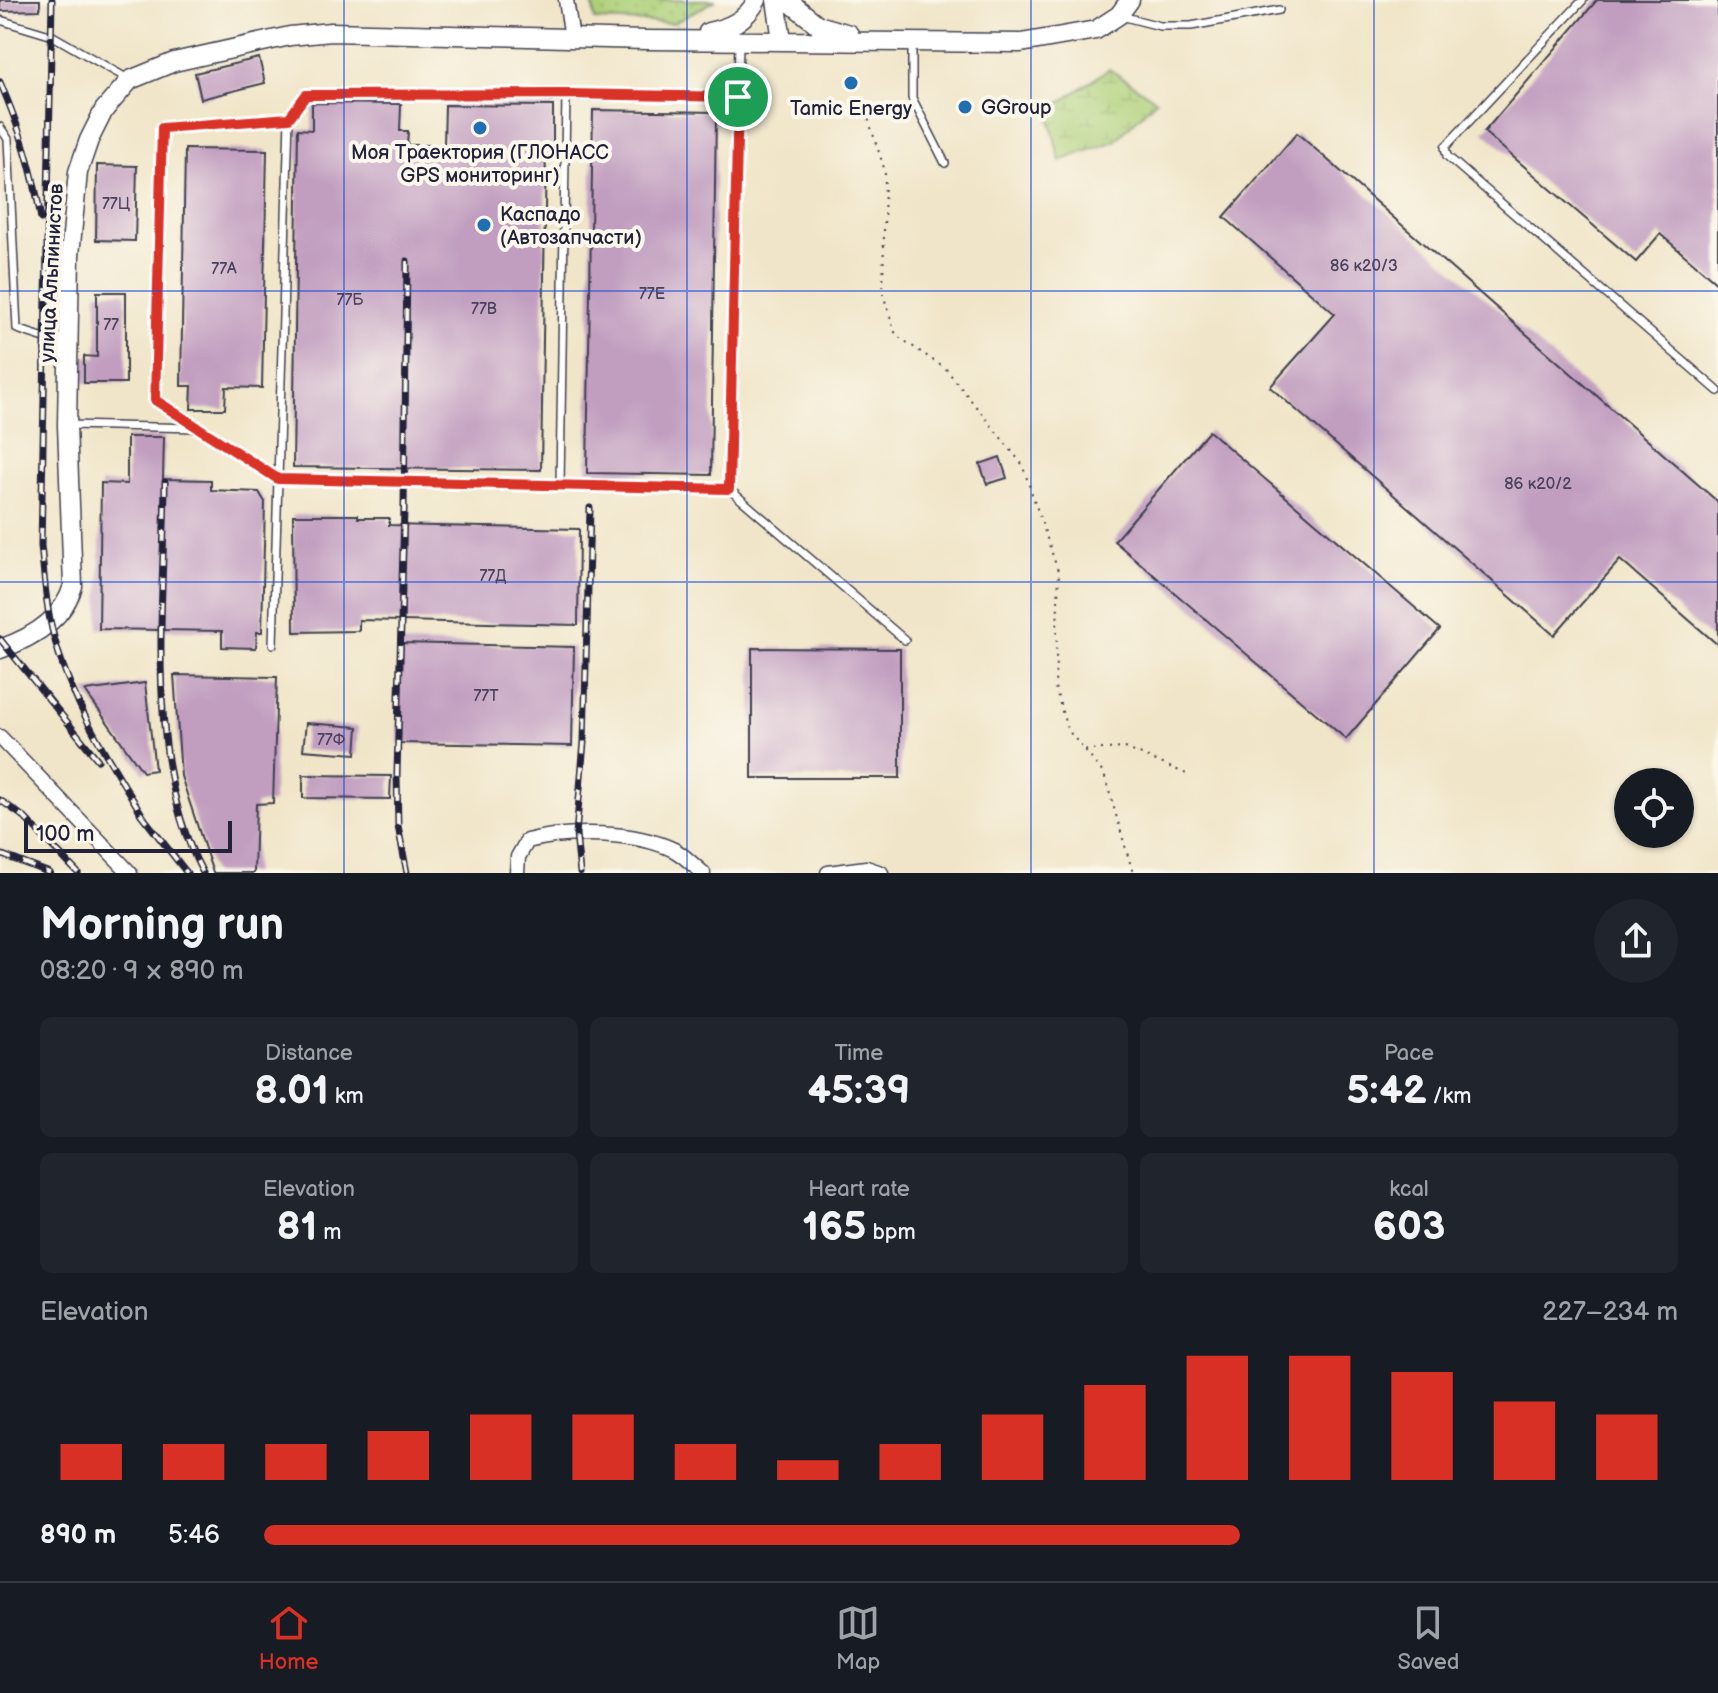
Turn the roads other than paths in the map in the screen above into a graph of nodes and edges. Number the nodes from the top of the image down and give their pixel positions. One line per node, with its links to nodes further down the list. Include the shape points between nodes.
1 (566, 0): 8 (street)
2 (757, 0): 9 (main road, via 730,27)
3 (1583, 0): 20 (lane, via 1445,147 1447,156)
4 (786, 1): 11 (main road); 12 (main road, via 837,32)
5 (1125, 8): 6 (lane, via 1160,26 1191,26); 12 (main road, улица Альпинистов, via 1096,30 1021,43)
6 (1279, 10)
7 (0, 20): 13 (lane, via 53,36)
8 (572, 38): 9 (main road, улица Альпинистов); 13 (main road, улица Альпинистов, via 331,32 174,62)
9 (646, 40): 10 (main road, улица Альпинистов)
10 (739, 40): 11 (main road, улица Альпинистов); 15 (lane)
11 (782, 40): 12 (main road, улица Альпинистов)
12 (908, 41): 18 (lane, via 912,98)
13 (130, 80): 19 (main road, улица Альпинистов, via 104,110 78,172)
14 (566, 94): 15 (lane); 16 (lane, via 306,95); 24 (lane)
15 (738, 97): 25 (lane)
16 (289, 118): 22 (lane, via 162,128 155,400); 23 (lane)
17 (0, 127): 19 (lane, via 8,139 17,329)
18 (945, 163)
19 (68, 346): 21 (main road, улица Альпинистов)
20 (1718, 391)
21 (67, 425): 22 (lane); 28 (main road, улица Альпинистов, via 74,571 69,597 50,622)
22 (198, 428): 23 (lane)
23 (278, 479): 24 (lane); 27 (lane)
24 (560, 485): 25 (lane)
25 (729, 489): 26 (lane)
26 (905, 640)
27 (273, 644)
28 (0, 649)
29 (0, 737): 30 (street)
30 (130, 873)
31 (517, 873): 32 (street, via 527,841 576,834 634,838 675,850)
32 (703, 873)
33 (828, 873): 34 (street, via 866,868)
34 (881, 873)

